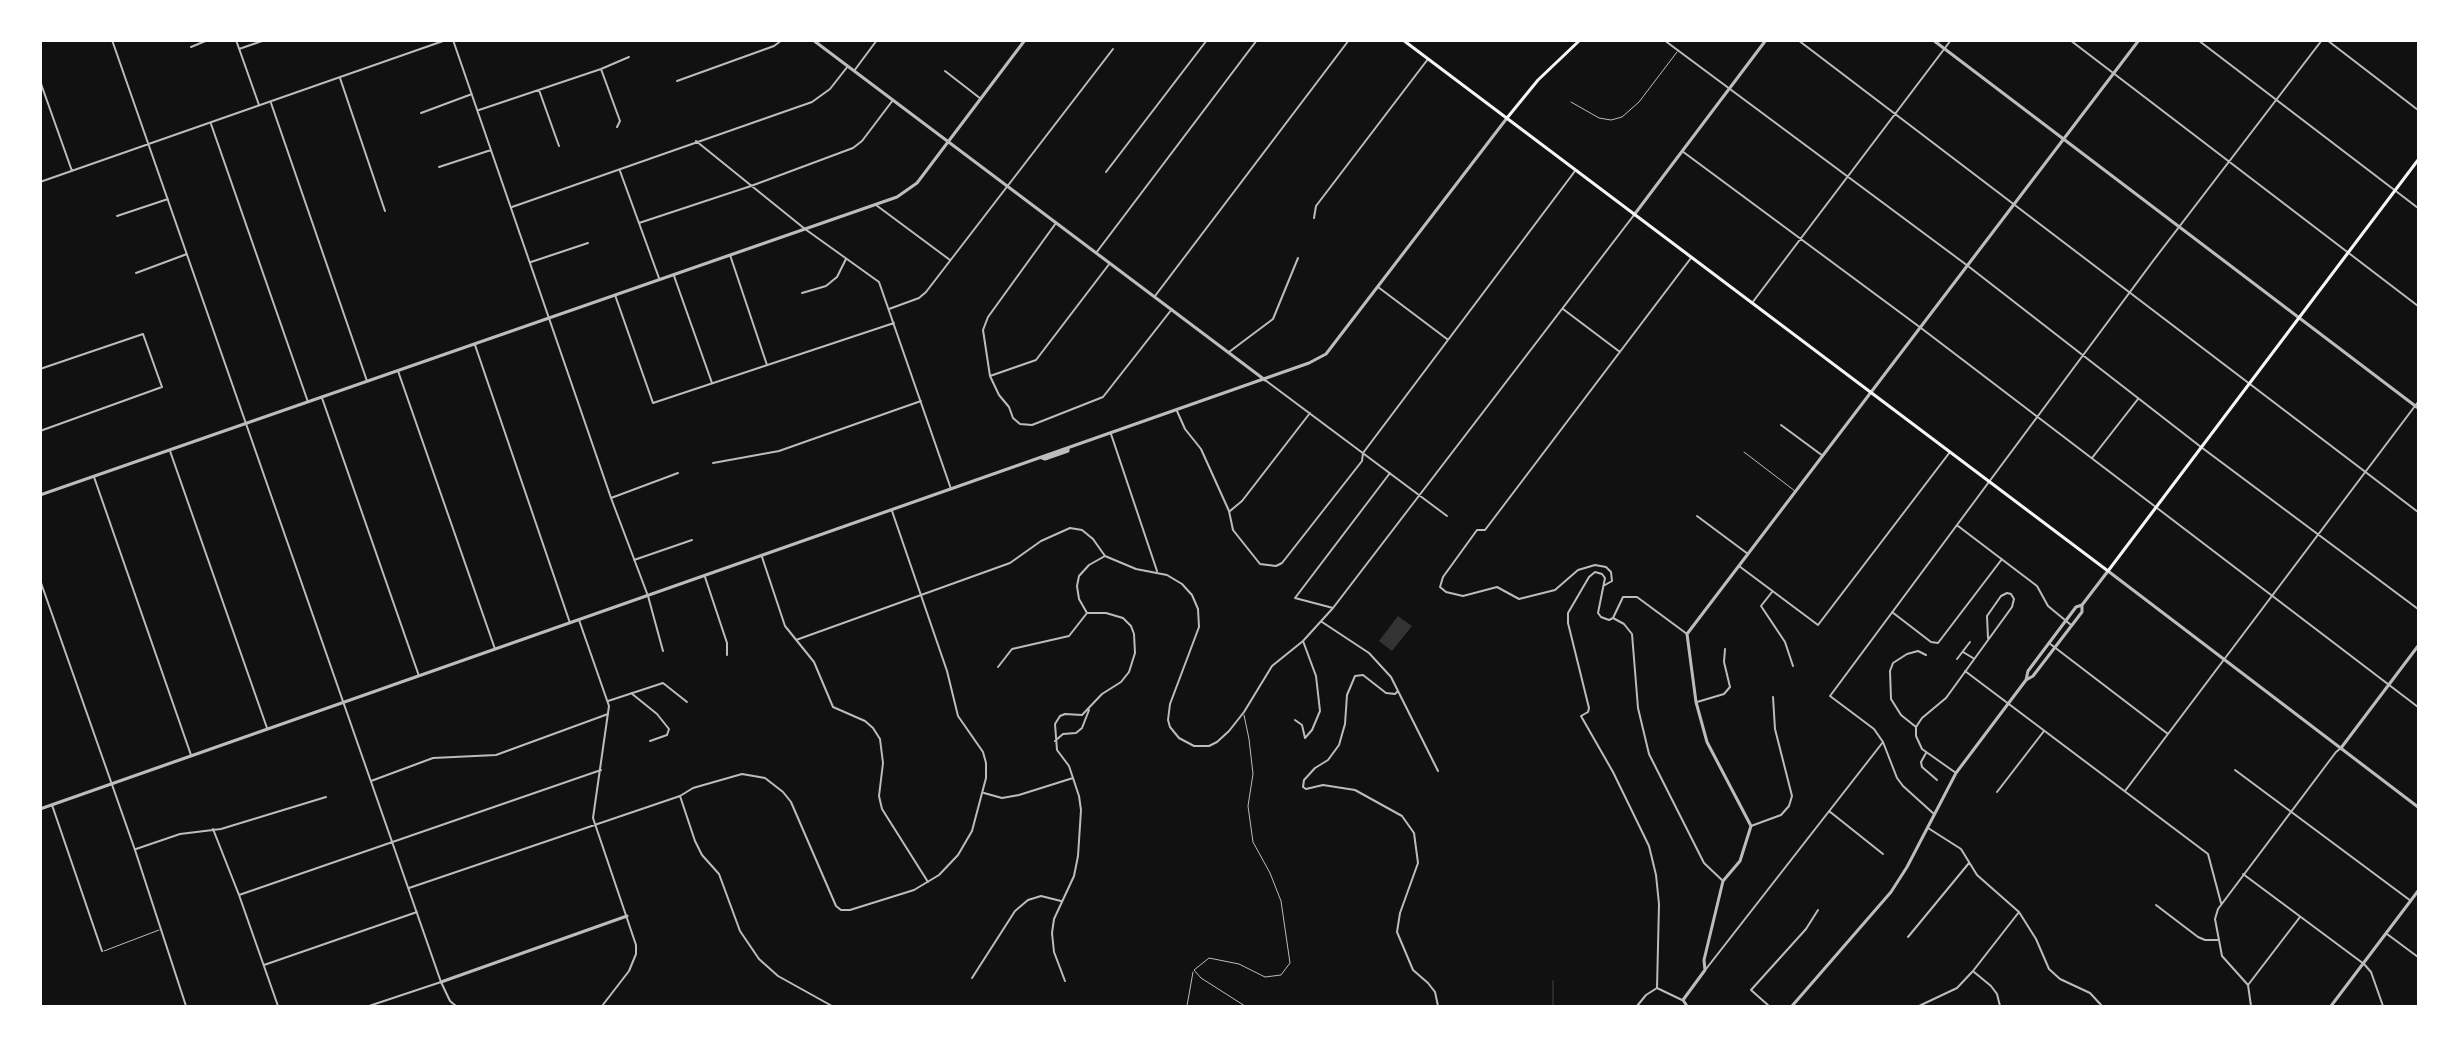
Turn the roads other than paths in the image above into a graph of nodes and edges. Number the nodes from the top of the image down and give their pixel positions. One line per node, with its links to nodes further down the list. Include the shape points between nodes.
1 (112, 40): 60 (street)
2 (208, 40): 26 (street)
3 (236, 40): 27 (street)
4 (265, 40): 27 (street)
5 (446, 40): 38 (street)
6 (453, 40): 43 (street)
7 (782, 40): 40 (street)
8 (813, 40): 33 (street)
9 (877, 40): 35 (street)
10 (1025, 40): 44 (street)
11 (1257, 40): 92 (street)
12 (1349, 40): 109 (street)
13 (1403, 40): 32 (main road)
14 (1580, 40): 54 (main road, via 1538,80)
15 (1664, 40): 30 (street)
16 (1766, 40): 41 (street)
17 (1798, 40): 53 (street)
18 (1933, 40): 29 (street)
19 (1951, 40): 29 (street)
20 (2070, 40): 37 (street)
21 (2139, 40): 37 (street)
22 (2198, 40): 47 (street)
23 (2322, 40): 47 (street)
24 (2327, 40): 50 (street)
25 (1206, 41): 70 (street)
26 (191, 47)
27 (239, 49): 49 (street)
28 (1113, 49): 74 (street)
29 (1945, 50): 53 (street); 57 (street)
30 (1678, 51): 41 (street); 48 (lane, via 1639,102 1622,117 1599,118)
31 (629, 57): 34 (street)
32 (1428, 59): 54 (main road); 84 (street, via 1316,206)
33 (848, 66): 35 (street); 58 (street, via 830,89 812,102)
34 (600, 69): 42 (street); 56 (street, via 620,121)
35 (854, 70): 45 (street)
36 (945, 71): 44 (street)
37 (2114, 74): 57 (street); 65 (street)
38 (340, 78): 46 (street); 81 (street)
39 (40, 81): 68 (street)
40 (677, 81)
41 (1729, 89): 63 (street); 71 (street)
42 (539, 90): 51 (street); 61 (street)
43 (472, 94): 51 (street); 52 (street)
44 (981, 99): 59 (street)
45 (893, 100): 59 (street); 73 (street, via 853,148)
46 (270, 101): 49 (street); 129 (street)
47 (2277, 101): 65 (street); 75 (street)
48 (1571, 102)
49 (259, 105): 55 (street)
50 (2418, 110)
51 (478, 111): 62 (street)
52 (421, 113)
53 (1895, 114): 71 (street); 78 (street)
54 (1507, 118): 69 (main road); 105 (street)
55 (211, 123): 60 (street); 136 (street)
56 (617, 127)
57 (2064, 140): 78 (street); 87 (street)
58 (696, 141): 67 (street); 73 (street)
59 (947, 141): 74 (street); 77 (street, via 909,190)
60 (149, 145): 68 (street); 76 (street)
61 (559, 146)
62 (491, 150): 66 (street); 79 (street)
63 (1682, 151): 82 (street); 89 (street)
64 (2418, 160): 75 (main road)
65 (2230, 161): 87 (street); 91 (street)
66 (439, 167)
67 (620, 170): 79 (street); 85 (street)
68 (72, 171): 72 (street)
69 (1575, 171): 82 (main road); 119 (street)
70 (1106, 172)
71 (1848, 176): 89 (street); 101 (street)
72 (40, 182)
73 (752, 186): 85 (street); 88 (street)
74 (1007, 186): 86 (street); 98 (street)
75 (2395, 191): 80 (street); 91 (main road)
76 (168, 199): 83 (street); 93 (street)
77 (876, 205): 88 (street); 98 (street)
78 (2014, 205): 101 (street); 106 (street)
79 (511, 207): 99 (street)
80 (2418, 208)
81 (385, 211)
82 (1634, 215): 96 (main road); 112 (street)
83 (117, 216)
84 (1314, 218)
85 (639, 223): 104 (street)
86 (1056, 223): 92 (street); 127 (street, via 988,316 983,330)
87 (2179, 227): 106 (street); 116 (street)
88 (805, 229): 94 (street); 97 (street)
89 (1801, 239): 110 (street); 118 (street)
90 (588, 243): 99 (street)
91 (2348, 252): 111 (street); 116 (main road)
92 (1096, 253): 100 (street)
93 (187, 255): 102 (street); 142 (street)
94 (730, 255): 103 (street); 124 (street)
95 (1298, 258): 121 (street, via 1273,319)
96 (1691, 258): 110 (main road); 122 (street)
97 (846, 259): 107 (street, via 837,277 826,286); 113 (street, via 879,282)
98 (950, 260): 113 (street, via 926,292)
99 (530, 263): 115 (street)
100 (1110, 263): 109 (street); 127 (street, via 1036,360)
101 (1968, 266): 118 (street); 123 (street)
102 (136, 273)
103 (674, 276): 104 (street); 130 (street)
104 (659, 278): 108 (street)
105 (1377, 286): 119 (street); 128 (street, via 1326,354)
106 (2131, 292): 123 (street); 131 (street)
107 (802, 293)
108 (615, 295): 115 (street); 130 (street, via 653,402)
109 (1155, 296): 114 (street)
110 (1752, 303): 132 (main road)
111 (2418, 306)
112 (1563, 308): 122 (street); 162 (street)
113 (889, 309): 117 (street)
114 (1172, 309): 121 (street); 127 (street, via 1103,397 1032,425 1020,424 1013,418)
115 (549, 317): 120 (street); 163 (street)
116 (2298, 318): 131 (main road); 138 (street)
117 (894, 323): 124 (street); 135 (street)
118 (1921, 328): 132 (street); 141 (street)
119 (1447, 339): 150 (street)
120 (474, 344): 126 (street); 197 (street)
121 (1229, 352): 128 (street)
122 (1620, 352): 183 (street, via 1485,530 1477,530 1440,587 1455,596 1497,587 1519,599 1555,590 1578,570 1595,565 1611,572 1612,581)
123 (2084, 355): 134 (street); 141 (street)
124 (766, 365): 130 (street)
125 (40, 369): 144 (street, via 143,334 162,387)
126 (397, 370): 129 (street); 207 (street)
127 (990, 376)
128 (1265, 380): 139 (street); 140 (street)
129 (367, 381): 133 (street)
130 (712, 383)
131 (2248, 384): 146 (main road); 155 (street)
132 (1872, 394): 149 (main road); 151 (street)
133 (321, 397): 136 (street); 219 (street)
134 (2138, 399): 146 (street); 152 (street)
135 (921, 401): 153 (street, via 779,451); 159 (street)
136 (308, 402): 142 (street)
137 (2418, 402): 138 (street)
138 (2417, 407): 155 (street)
139 (1177, 411): 145 (street); 166 (street, via 1201,449)
140 (1310, 413): 150 (street); 166 (street, via 1242,501)
141 (2037, 417): 152 (street); 158 (street)
142 (246, 423): 147 (street); 226 (street)
143 (1781, 425): 151 (street)
144 (40, 431)
145 (1111, 434): 159 (street); 179 (street)
146 (2201, 447): 164 (main road); 171 (street)
147 (169, 450): 157 (street); 236 (street)
148 (1744, 452): 160 (lane)
149 (1950, 452): 158 (main road); 184 (street, via 1818,625)
150 (1362, 453): 156 (street); 166 (street, via 1362,461 1282,563 1269,566 1257,561 1233,530)
151 (1823, 456): 160 (street)
152 (2092, 458): 164 (street)
153 (713, 463)
154 (678, 472): 163 (street)
155 (2366, 472): 167 (street); 171 (street)
156 (1390, 473): 162 (street); 189 (street, via 1295,598)
157 (94, 476): 161 (street); 244 (street)
158 (1989, 482): 170 (street); 180 (main road)
159 (951, 489): 165 (street)
160 (1796, 491): 173 (street)
161 (40, 495)
162 (1420, 496): 168 (street); 189 (street)
163 (611, 498): 177 (street)
164 (2154, 508): 180 (main road); 186 (street)
165 (892, 511): 175 (street); 187 (street)
166 (1229, 511)
167 (2418, 512)
168 (1447, 516)
169 (1697, 516): 173 (street)
170 (1958, 526): 176 (street); 191 (street)
171 (2319, 534): 186 (street); 190 (street)
172 (692, 540): 177 (street)
173 (1748, 554): 178 (street)
174 (1105, 556): 179 (street, via 1136,569); 187 (street, via 1082,530 1070,528 1041,541 1010,563); 192 (street, via 1079,576 1079,599)
175 (762, 557): 181 (street); 201 (street, via 785,626)
176 (2002, 559): 191 (street, via 1938,643 1931,642); 195 (street, via 2037,586 2048,606)
177 (634, 560): 185 (street)
178 (1739, 566): 184 (street); 199 (street)
179 (1157, 571): 232 (street, via 1187,589 1200,618 1198,635 1170,704 1170,727 1194,746 1209,746 1224,736)
180 (2108, 571): 188 (street); 215 (street)
181 (705, 577): 185 (street); 211 (street, via 727,642)
182 (40, 580): 252 (street)
183 (1605, 585): 193 (street, via 1598,613 1609,620); 302 (street, via 1602,574 1590,575 1568,613 1568,623 1589,708 1581,716 1649,846 1659,904)
184 (1773, 592): 217 (street, via 1761,606 1785,642)
185 (648, 596): 194 (street); 209 (street)
186 (2272, 596): 215 (street); 221 (street)
187 (922, 597): 201 (street); 255 (street, via 958,716 983,752)
188 (2082, 605): 195 (street); 198 (street, via 2082,612)
189 (1333, 608): 196 (street)
190 (2418, 609)
191 (1892, 612): 241 (street, via 1830,696 1874,729)
192 (1087, 613): 216 (street, via 1069,636 1012,649); 231 (street, via 1123,618 1131,626 1136,643 1129,672)
193 (1613, 618): 199 (street, via 1623,597 1637,597); 273 (street, via 1632,634 1638,708 1649,754 1704,863)
194 (579, 620): 197 (street); 225 (street)
195 (2066, 621): 198 (street); 204 (street)
196 (1322, 622): 202 (street); 222 (street, via 1369,653 1391,676)
197 (570, 623): 207 (street)
198 (2071, 625): 206 (street)
199 (1687, 634): 228 (street)
200 (1989, 638): 200 (street, via 2012,607 2014,599 2009,593 2001,596 1987,616); 214 (street)
201 (796, 640): 274 (street, via 814,662 833,706 865,722 880,739 884,763 879,796 882,809)
202 (1303, 640): 232 (street, via 1266,673); 234 (street, via 1316,676 1320,711 1305,738 1302,725)
203 (1970, 642): 210 (street)
204 (2049, 643): 206 (street); 220 (street, via 2028,671)
205 (2418, 646): 221 (street)
206 (2055, 647): 220 (street); 238 (street)
207 (495, 649): 219 (street)
208 (1725, 649): 228 (street, via 1730,687 1724,694)
209 (663, 651)
210 (1963, 651): 213 (street); 214 (street)
211 (727, 655)
212 (1926, 655): 235 (street, via 1918,651 1906,654 1893,663 1890,671 1891,699 1901,715)
213 (1957, 659)
214 (1973, 659): 218 (street)
215 (2224, 659): 238 (street); 242 (street)
216 (998, 666)
217 (1793, 666)
218 (1965, 671): 229 (street); 235 (street, via 1946,698)
219 (419, 676): 226 (street)
220 (2026, 680): 229 (street)
221 (2389, 685): 230 (street); 242 (street)
222 (1398, 691): 247 (street); 312 (street, via 1386,693 1363,675 1355,676 1347,694 1346,724 1339,745 1304,780 1303,787 1323,784 1354,790 1402,816 1414,833 1418,863 1397,932 1413,970 1435,992)
223 (631, 693): 225 (street); 227 (street, via 663,683); 239 (street, via 669,729 667,735)
224 (1773, 697): 265 (street, via 1775,729 1792,795 1781,815)
225 (608, 700): 233 (street)
226 (344, 702): 236 (street); 251 (street)
227 (687, 702)
228 (1696, 702): 265 (street, via 1707,742)
229 (2008, 704): 237 (street); 248 (street)
230 (2418, 707)
231 (1090, 708): 240 (street, via 1082,728); 240 (street, via 1082,715 1060,716 1055,724)
232 (1244, 712): 296 (lane, via 1253,774 1248,806 1253,842 1281,901 1290,963 1281,975 1264,977 1239,964 1209,958)
233 (608, 714): 245 (street); 251 (street, via 496,755 433,758)
234 (1295, 720)
235 (1916, 726): 243 (street, via 1919,744)
236 (267, 728): 244 (street)
237 (2044, 731): 253 (street); 254 (street)
238 (2168, 734): 253 (street)
239 (650, 741)
240 (1055, 741): 249 (street)
241 (1883, 742): 261 (street); 263 (street, via 1897,778)
242 (2341, 748): 259 (street); 262 (street)
243 (1926, 753): 248 (street); 250 (street, via 1922,767)
244 (191, 755): 252 (street)
245 (601, 770): 264 (street, via 592,810); 268 (street)
246 (2235, 770): 262 (street)
247 (1438, 771)
248 (1956, 772): 263 (street)
249 (1073, 778): 255 (street, via 1020,795 1002,798); 278 (street, via 1081,810 1078,856 1074,876)
250 (1937, 780)
251 (371, 781): 268 (street)
252 (111, 783): 258 (street); 269 (street)
253 (2125, 791): 280 (street, via 2208,854)
254 (1997, 792)
255 (983, 793): 274 (street, via 966,843 949,866)
256 (680, 796): 264 (street); 274 (street, via 693,788 741,774 753,774 774,783 791,802 841,910 903,894); 309 (street, via 695,841 719,874 740,931 759,959 778,976)
257 (326, 797): 267 (street)
258 (52, 805): 260 (street); 291 (street)
259 (2418, 807)
260 (40, 808)
261 (1829, 811): 270 (street); 295 (street)
262 (2290, 812): 272 (street); 279 (street)
263 (1934, 814): 266 (street)
264 (594, 824): 275 (street); 285 (street)
265 (1751, 826): 273 (street, via 1740,861)
266 (1928, 828): 271 (street, via 1953,842); 316 (street, via 1891,892)
267 (213, 829): 269 (street, via 180,834); 277 (street)
268 (393, 842): 275 (street); 277 (street)
269 (135, 850): 287 (street)
270 (1883, 854)
271 (1969, 863): 284 (street); 289 (street)
272 (2243, 874): 280 (street); 286 (street)
273 (1723, 881): 295 (street)
274 (928, 882)
275 (409, 888): 283 (street)
276 (2418, 891): 279 (street)
277 (239, 895): 294 (street)
278 (1061, 901): 298 (street, via 1041,896 1028,900 1015,911); 299 (street, via 1052,933 1054,952)
279 (2411, 901): 288 (street)
280 (2222, 903): 290 (street, via 2214,919)
281 (2156, 905): 290 (street, via 2198,937)
282 (1818, 910): 315 (street, via 1751,990)
283 (417, 912): 294 (street); 300 (street)
284 (2019, 912): 297 (street); 319 (street, via 2049,969 2060,979 2090,993)
285 (627, 916): 300 (street); 308 (street, via 636,954 629,971)
286 (2300, 916): 293 (street); 301 (street)
287 (161, 929): 291 (lane); 304 (street)
288 (2386, 934): 292 (street); 293 (street)
289 (1908, 937)
290 (2218, 940): 301 (street, via 2225,961)
291 (102, 951)
292 (2418, 957)
293 (2364, 964): 321 (street); 322 (street, via 2371,972)
294 (264, 965): 305 (street)
295 (1705, 969): 303 (street)
296 (1194, 970): 310 (lane); 311 (lane)
297 (1973, 971): 317 (street, via 1957,988); 318 (street, via 1992,986)
298 (972, 978)
299 (1065, 981)
300 (441, 982): 306 (street); 307 (street)
301 (2248, 985): 320 (street)
302 (1657, 988): 303 (street); 313 (street)
303 (1683, 1000): 314 (street)
304 (186, 1006)
305 (278, 1006)
306 (369, 1006)
307 (456, 1006)
308 (602, 1006)
309 (832, 1006)
310 (1187, 1006)
311 (1245, 1006)
312 (1438, 1006)
313 (1637, 1006)
314 (1687, 1006)
315 (1769, 1006)
316 (1792, 1006)
317 (1919, 1006)
318 (2000, 1006)
319 (2102, 1006)
320 (2251, 1006)
321 (2331, 1006)
322 (2383, 1006)

